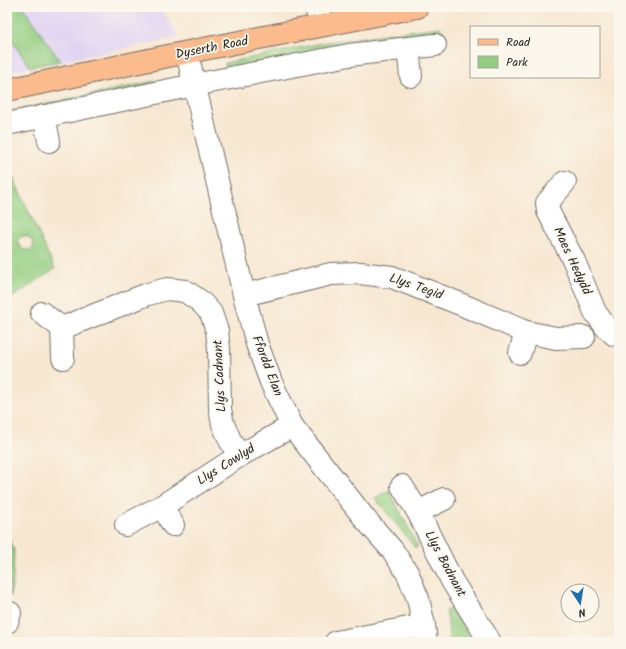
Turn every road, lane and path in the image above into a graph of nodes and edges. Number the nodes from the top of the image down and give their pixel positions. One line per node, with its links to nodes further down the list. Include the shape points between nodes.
1 (417, 7): 2 (main road, Dyserth Road)
2 (320, 16): 5 (main road, Dyserth Road)
3 (435, 45): 4 (street)
4 (408, 48): 6 (street); 7 (street, via 349,55)
5 (187, 52): 7 (street, Ffordd Elan); 8 (main road, Dyserth Road)
6 (411, 76)
7 (194, 85): 9 (street); 13 (street, Ffordd Elan)
8 (7, 90)
9 (44, 116): 10 (street); 11 (street)
10 (7, 124)
11 (49, 141)
12 (565, 182): 17 (street, Maes Hedydd, via 547,203 548,211 574,261 595,312 606,327 615,335)
13 (244, 295): 16 (street, Llys Tegid, via 331,274 379,275 392,277 465,305); 21 (street, Ffordd Elan, via 257,344 271,382)
14 (42, 313): 15 (street)
15 (62, 328): 20 (street); 22 (street, Llys Cadnant, via 148,294 167,290 185,291 200,301 211,313 217,331 220,409 223,424)
16 (526, 332): 18 (street, Llys Tegid, via 556,338); 19 (street)
17 (619, 335)
18 (584, 337)
19 (520, 353)
20 (63, 358)
21 (292, 426): 22 (street, Llys Cowlyd); 29 (street, Ffordd Elan, via 393,551 408,574 418,599)
22 (239, 456): 25 (street, Llys Cowlyd)
23 (402, 486): 26 (street, Llys Bodnant)
24 (444, 499): 26 (street)
25 (162, 506): 27 (street, Llys Cowlyd); 28 (street)
26 (418, 512): 31 (street, Llys Bodnant, via 452,581)
27 (126, 525)
28 (173, 525)
29 (425, 634): 30 (street)
30 (336, 642)
31 (490, 642)

